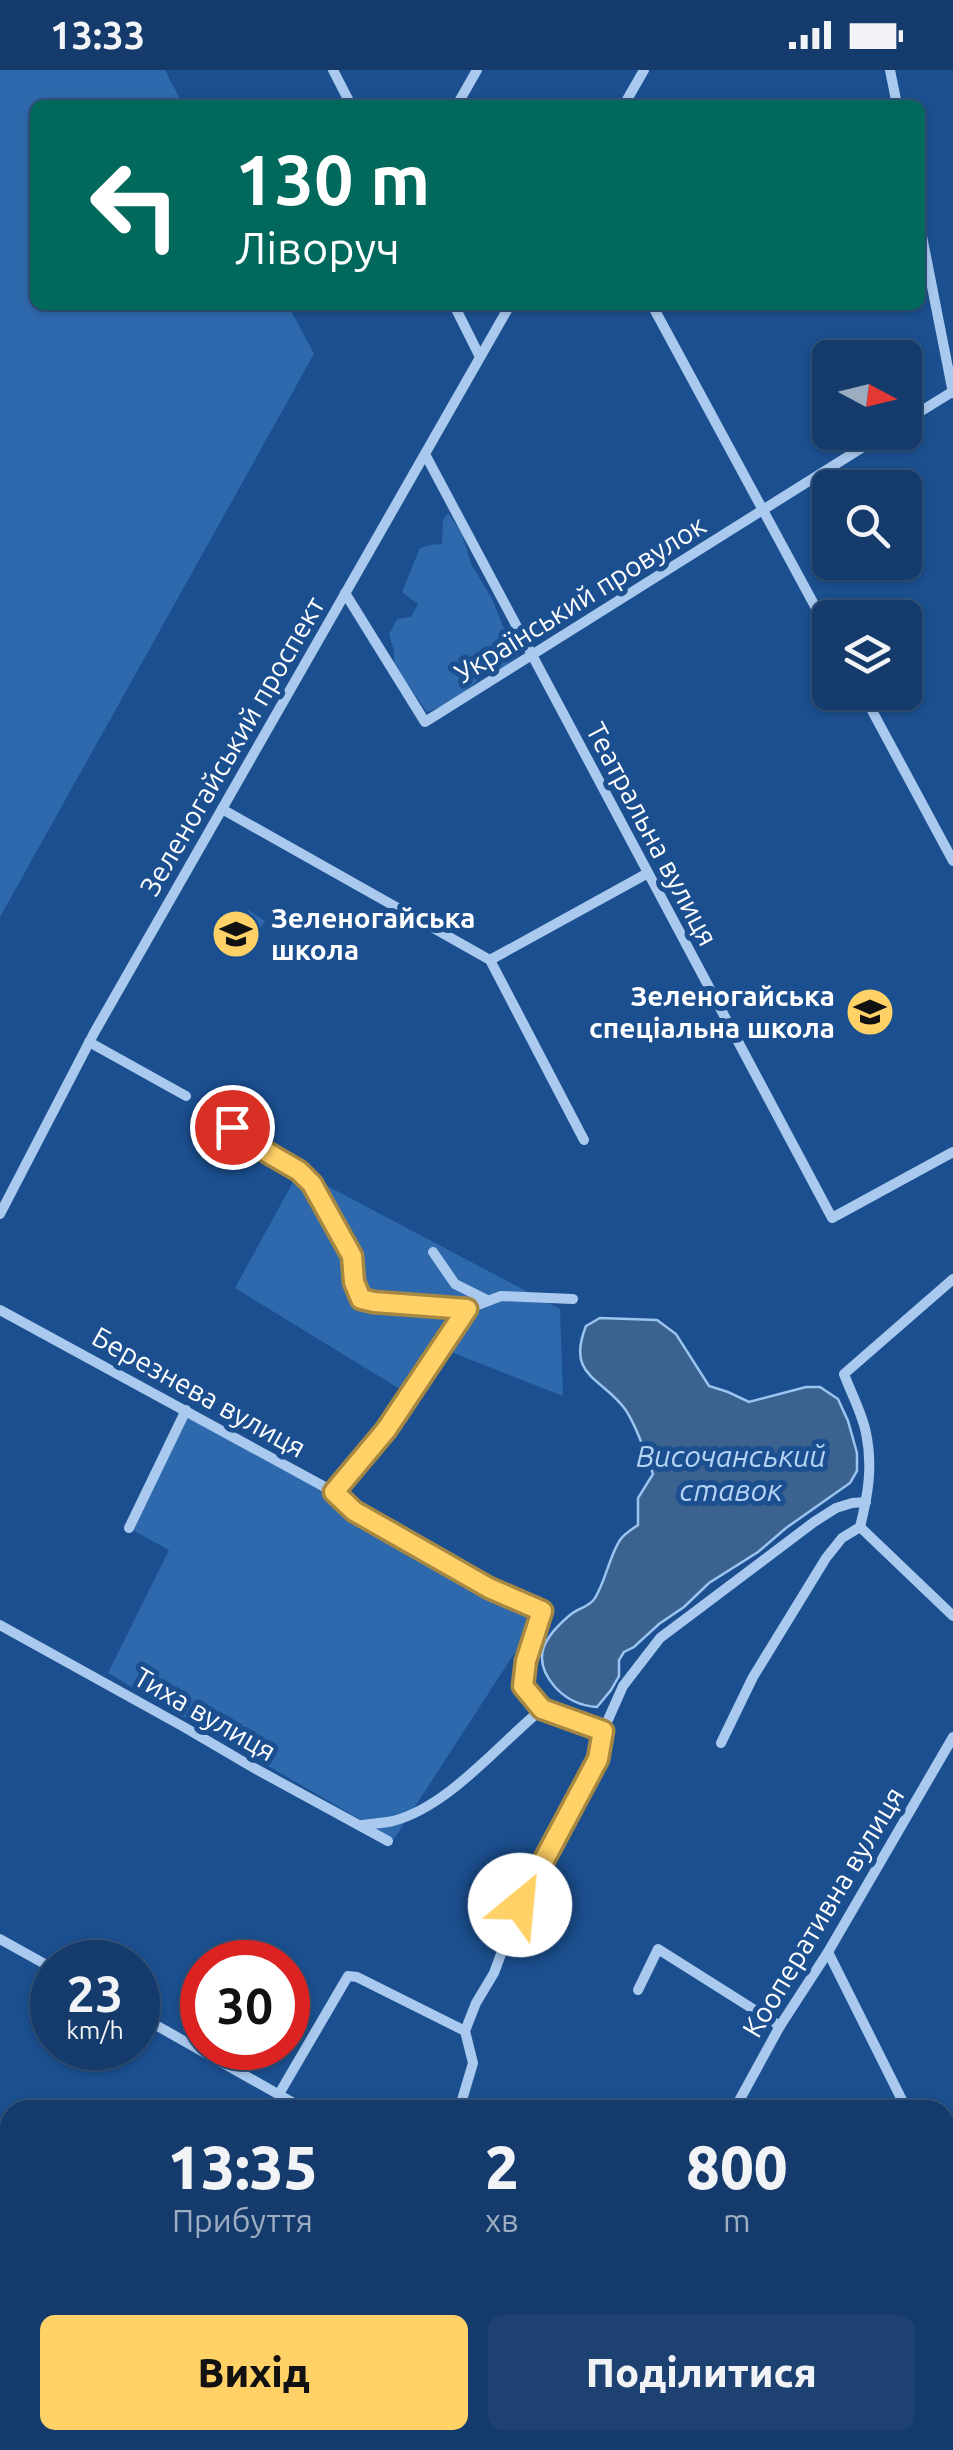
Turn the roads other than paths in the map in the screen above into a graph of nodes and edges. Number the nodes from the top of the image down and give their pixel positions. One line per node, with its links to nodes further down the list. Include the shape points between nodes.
1 (334, 70): 5 (street)
2 (477, 70): 6 (street)
3 (644, 70): 7 (street)
4 (890, 70): 8 (street)
5 (349, 100)
6 (460, 100)
7 (627, 100)
8 (895, 100)
9 (925, 252): 14 (street)
10 (456, 310): 13 (street)
11 (507, 310): 13 (street, Зеленогайський проспект)
12 (655, 310): 18 (street)
13 (480, 357): 17 (street, Зеленогайський проспект)
14 (952, 392): 15 (street)
15 (922, 411)
16 (859, 450): 18 (street, Український провулок)
17 (424, 454): 19 (street, Зеленогайський проспект); 21 (street, Театральна вулиця)
18 (764, 510): 20 (street); 21 (street, Український провулок)
19 (345, 593): 21 (street, Український провулок, via 425,722); 23 (street, Зеленогайський проспект)
20 (812, 600)
21 (532, 654): 25 (street, Театральна вулиця)
22 (872, 710): 24 (street)
23 (222, 809): 26 (street); 27 (street, Зеленогайський проспект)
24 (953, 861)
25 (648, 873): 26 (street); 31 (street, Театральна вулиця, via 832,1218)
26 (490, 960): 30 (street)
27 (89, 1042): 28 (street); 32 (street, Зеленогайський проспект)
28 (186, 1096)
29 (208, 1109): 37 (street, via 312,1184 352,1256 361,1299)
30 (584, 1140)
31 (953, 1152)
32 (0, 1214)
33 (433, 1252): 36 (street, via 455,1284)
34 (953, 1279): 41 (street, via 844,1374 866,1430)
35 (574, 1299): 36 (street)
36 (487, 1300): 37 (street)
37 (467, 1309): 40 (street, via 386,1430)
38 (0, 1310): 39 (street, Березнева вулиця)
39 (186, 1410): 40 (street, Березнева вулиця); 43 (street)
40 (334, 1492): 46 (street, Березнева вулиця, via 354,1511 542,1611 523,1686)
41 (866, 1502): 42 (street); 47 (street, via 836,1508 814,1522 660,1638 622,1686)
42 (860, 1526): 44 (street); 49 (street, via 826,1558 753,1676)
43 (129, 1528)
44 (953, 1616)
45 (0, 1625): 50 (street, Тиха вулиця)
46 (542, 1709): 47 (street); 50 (street, via 421,1809)
47 (603, 1731): 58 (street, via 598,1759 520,1905)
48 (953, 1738): 53 (street, Кооперативна вулиця)
49 (722, 1742)
50 (361, 1825): 51 (street, Тиха вулиця)
51 (388, 1841)
52 (0, 1939): 54 (street)
53 (828, 1952): 56 (street, Кооперативна вулиця); 63 (street)
54 (30, 1956)
55 (638, 1990): 56 (street, via 658,1948)
56 (780, 2026): 62 (street, Кооперативна вулиця)
57 (160, 2027): 59 (street)
58 (465, 2031): 59 (street, via 348,1976); 61 (street, via 473,2063)
59 (279, 2094): 60 (street)
60 (289, 2100)
61 (463, 2100)
62 (739, 2100)
63 (902, 2100)

